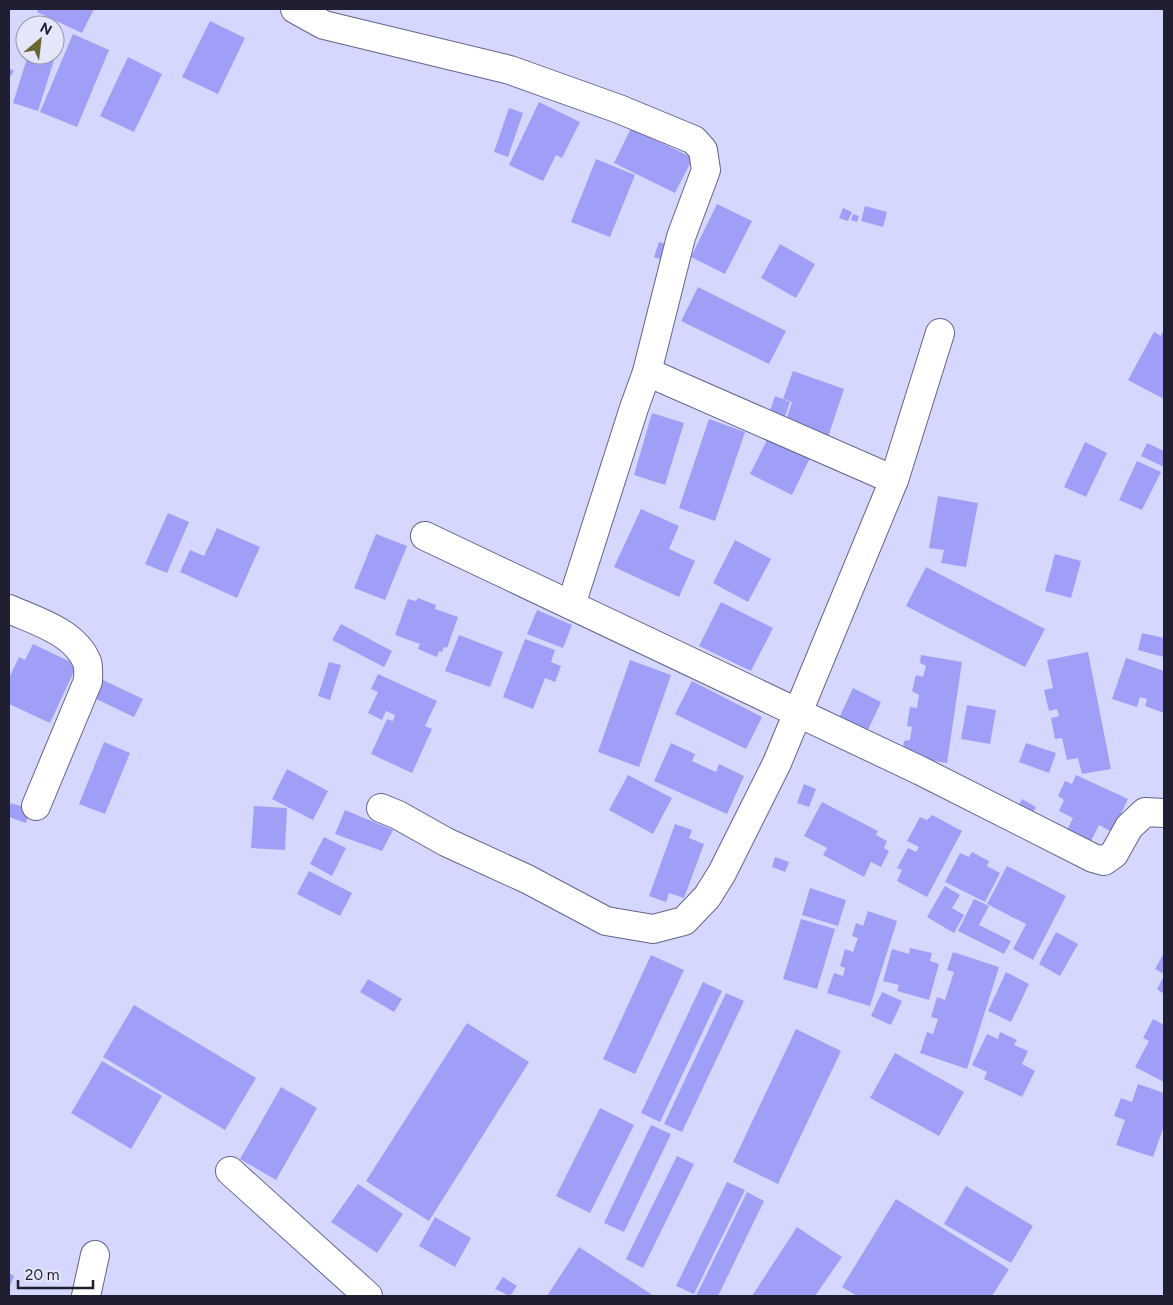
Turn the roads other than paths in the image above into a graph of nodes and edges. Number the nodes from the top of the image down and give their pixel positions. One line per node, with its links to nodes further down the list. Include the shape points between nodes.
1 (295, 9): 3 (street, via 324,25 510,70 694,140 703,150 706,170 681,237)
2 (940, 333): 4 (street)
3 (647, 372): 4 (street); 6 (street)
4 (894, 480): 8 (street)
5 (425, 536): 6 (street)
6 (571, 606): 8 (street)
7 (9, 609): 9 (street, via 57,631 76,645 88,663 88,681)
8 (798, 713): 10 (street, via 749,820 707,898 684,921 660,927 606,921); 11 (street, via 1104,861 1114,854 1129,827 1145,812)
9 (36, 806)
10 (381, 808)
11 (1164, 813)
12 (230, 1171): 15 (street)
13 (95, 1255): 14 (street)
14 (86, 1296)
15 (368, 1296)

